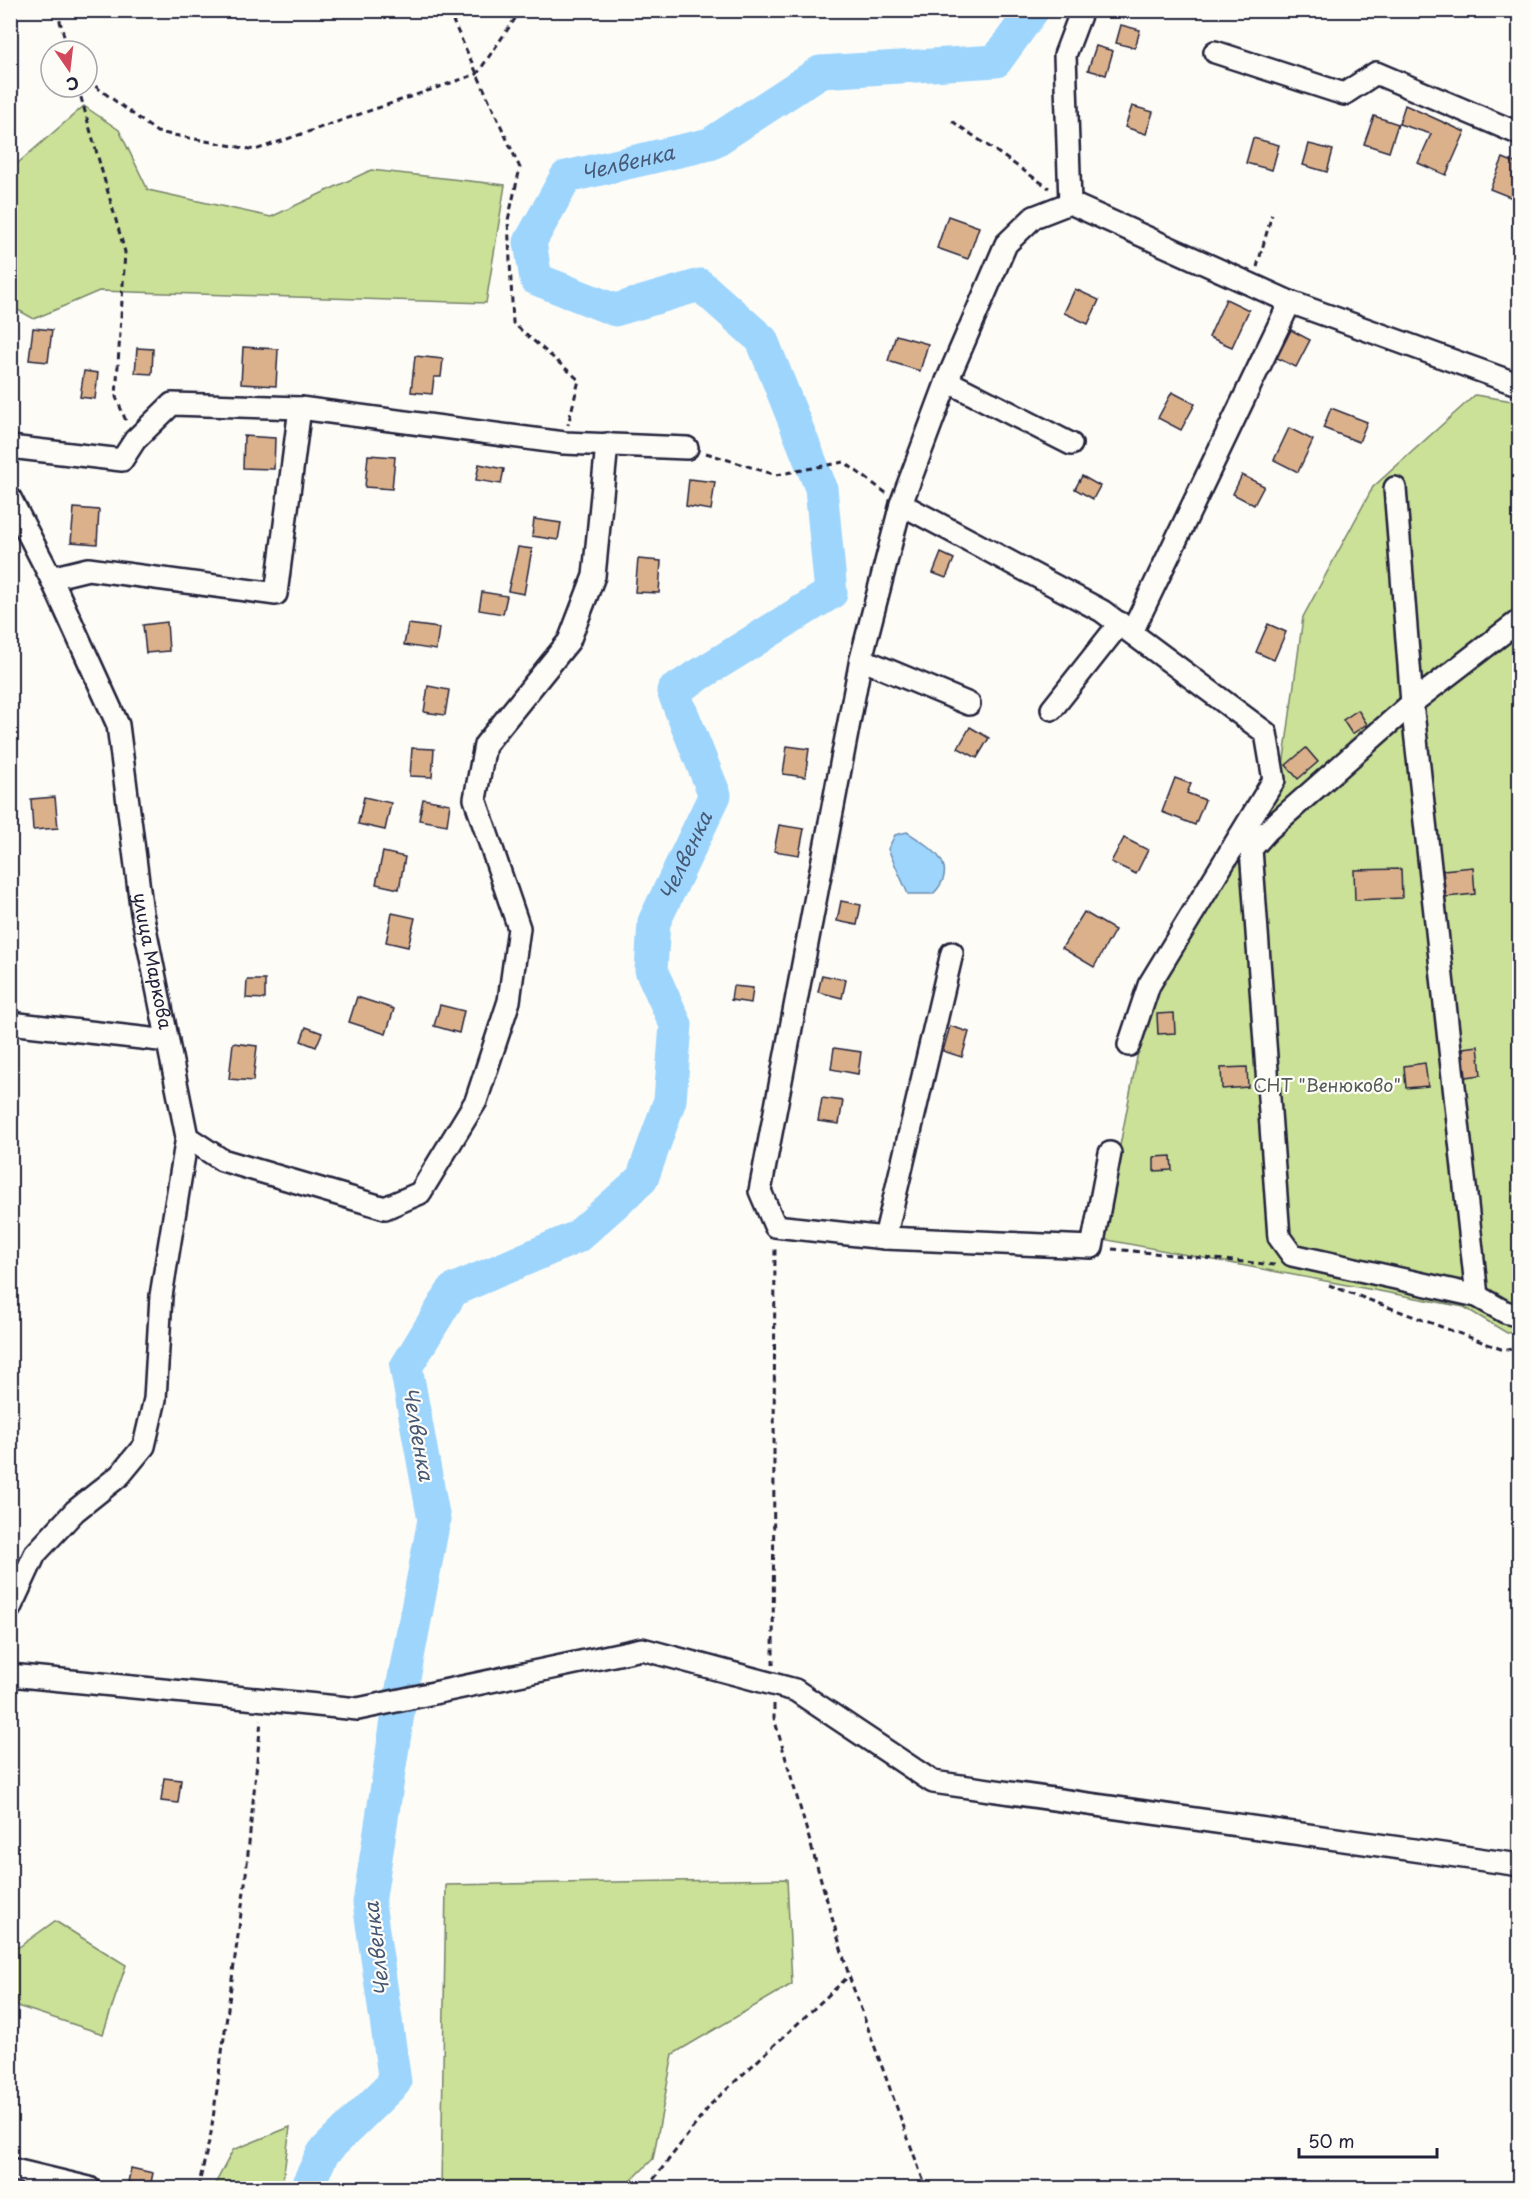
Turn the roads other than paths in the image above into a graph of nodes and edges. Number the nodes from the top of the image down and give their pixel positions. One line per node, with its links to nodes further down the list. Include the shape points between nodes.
1 (1082, 10): 4 (street, via 1065,54)
2 (1215, 52): 3 (street, via 1344,94 1376,73)
3 (1520, 134)
4 (1070, 203): 5 (street); 6 (street, via 1034,217 1006,244)
5 (1290, 302): 7 (street); 18 (street)
6 (947, 381): 10 (street); 15 (street)
7 (1520, 384)
8 (300, 408): 9 (street, via 564,443); 11 (street, via 172,404 135,440 122,460); 16 (street, via 276,594 88,569)
9 (607, 444): 12 (street); 27 (street, via 594,576 569,641 485,745 475,799 519,928 509,1001 476,1101 420,1193 385,1208 222,1160)
10 (1071, 444)
11 (10, 447)
12 (687, 448)
13 (1395, 488): 20 (street)
14 (10, 498): 16 (street, улица Маркова)
15 (901, 504): 18 (street); 19 (street)
16 (51, 578): 25 (street, улица Маркова, via 118,725 142,913)
17 (1520, 620): 20 (street)
18 (1126, 628): 22 (street); 26 (street, via 1266,733 1274,780 1149,985)
19 (861, 659): 21 (street); 29 (street, via 759,1191 775,1226)
20 (1412, 703): 30 (street); 30 (street, via 1251,849 1279,1237 1292,1255)
21 (969, 704)
22 (1052, 709)
23 (952, 953): 29 (street)
24 (10, 1023): 25 (street, улица Маркова)
25 (168, 1041): 27 (street)
26 (1129, 1045)
27 (187, 1137): 32 (street, via 161,1296 155,1399 144,1446 120,1475 75,1511 35,1554)
28 (1110, 1153): 29 (street, via 1092,1247)
29 (885, 1238)
30 (1477, 1296): 31 (street)
31 (1520, 1316)
32 (10, 1608)
33 (10, 1675): 34 (street, via 358,1709 642,1649 795,1690 933,1782)
34 (1520, 1865)
35 (10, 2169): 36 (street)
36 (89, 2188)

